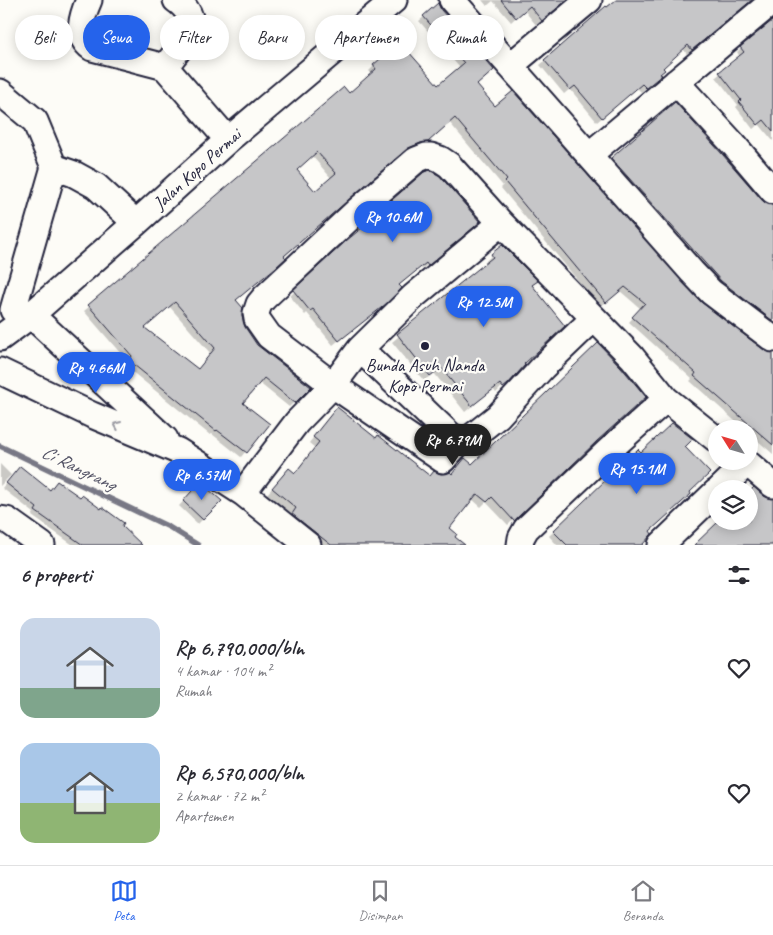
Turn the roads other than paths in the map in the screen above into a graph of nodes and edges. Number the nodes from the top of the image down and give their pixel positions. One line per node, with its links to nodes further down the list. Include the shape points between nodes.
1 (89, 0): 8 (street, via 81,32 88,46)
2 (176, 0): 8 (street, via 188,11 191,23 184,42)
3 (452, 0): 7 (street)
4 (590, 0): 7 (street)
5 (390, 1): 11 (street, Jalan Kopo Permai)
6 (771, 6): 9 (street)
7 (510, 66): 12 (street)
8 (165, 67): 11 (street)
9 (676, 82): 12 (street); 14 (street)
10 (0, 92): 13 (street, via 35,121)
11 (228, 140): 15 (street, Jalan Kopo Permai)
12 (589, 155): 20 (street, via 711,292)
13 (54, 167): 15 (street, via 96,186); 17 (street)
14 (773, 191)
15 (136, 223): 17 (street, Jalan Kopo Permai)
16 (501, 223): 18 (street); 21 (street, via 414,296); 23 (street, via 449,165 436,157 426,156 416,160 264,298 256,313 269,336)
17 (15, 310): 19 (street, Jalan Kopo Permai); 27 (street)
18 (593, 318): 24 (street, via 632,357); 26 (street, via 498,416 470,438)
19 (0, 338)
20 (773, 339)
21 (360, 349): 23 (street); 26 (street, via 452,436)
22 (0, 371): 27 (street, one-way to 22)
23 (333, 385): 26 (street, via 443,460); 32 (street, via 297,422)
24 (666, 399): 25 (street); 37 (street, via 526,529)
25 (708, 432)
26 (461, 440)
27 (178, 451): 32 (street)
28 (738, 470): 30 (street)
29 (755, 470): 31 (street)
30 (729, 480)
31 (773, 485)
32 (243, 493): 36 (street)
33 (708, 500): 38 (street)
34 (0, 519): 35 (street, via 7,520)
35 (42, 545)
36 (308, 545)
37 (520, 545)
38 (661, 545)

